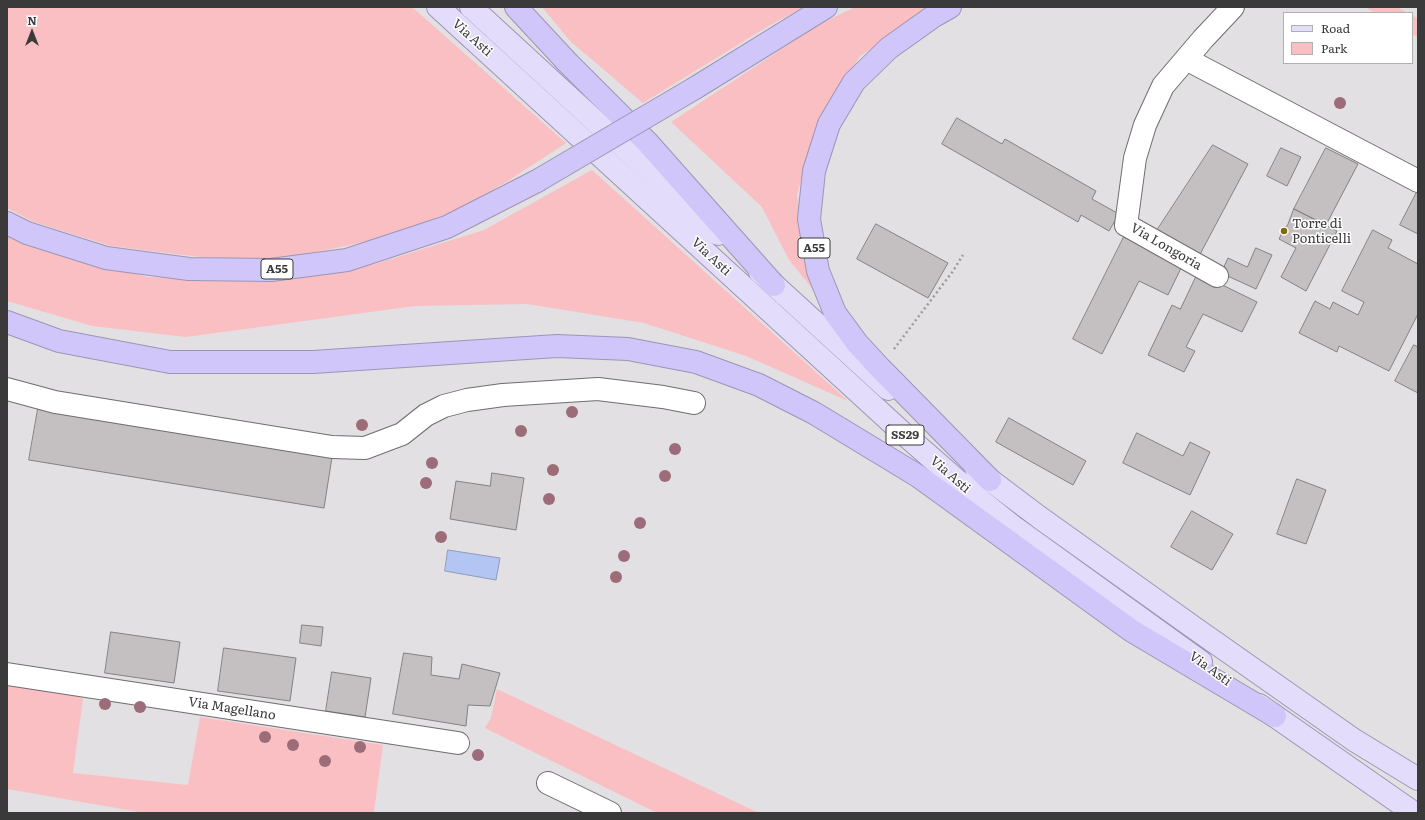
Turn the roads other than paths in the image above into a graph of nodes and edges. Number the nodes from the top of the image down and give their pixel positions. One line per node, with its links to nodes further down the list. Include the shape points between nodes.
1 (438, 7): 17 (main road, Via Asti / SS29, via 975,496 1015,528)
2 (470, 7): 11 (main road, Via Asti / SS29)
3 (516, 7): 11 (highway, via 648,143)
4 (826, 7): 9 (highway, A55, bridge, via 537,181 447,228 347,260 271,270 189,269 106,258 26,233)
5 (950, 7): 15 (highway, A55, via 889,48 854,82 829,124 814,171 809,219 818,271 834,312 880,368)
6 (1233, 7): 7 (street, Via Longoria)
7 (1186, 59): 8 (street); 10 (street, Via Longoria, via 1163,86 1145,125 1135,158 1126,225)
8 (1418, 181)
9 (7, 223)
10 (1217, 276)
11 (774, 285): 15 (main road, Via Asti / SS29)
12 (7, 322): 17 (highway, via 59,341 170,362 313,362 557,346 628,349 696,362 759,385 814,413 918,476 1132,631)
13 (7, 389): 14 (street, via 63,403 332,447 365,448 402,434 426,415 444,406 503,394 598,389 663,397)
14 (694, 404)
15 (990, 480): 19 (main road, Via Asti / SS29, via 1354,740)
16 (7, 674): 18 (street, Via Magellano)
17 (1275, 716): 22 (main road, Via Asti / SS29)
18 (458, 743)
19 (1418, 779)
20 (548, 783): 21 (street)
21 (610, 813)
22 (1414, 813)

